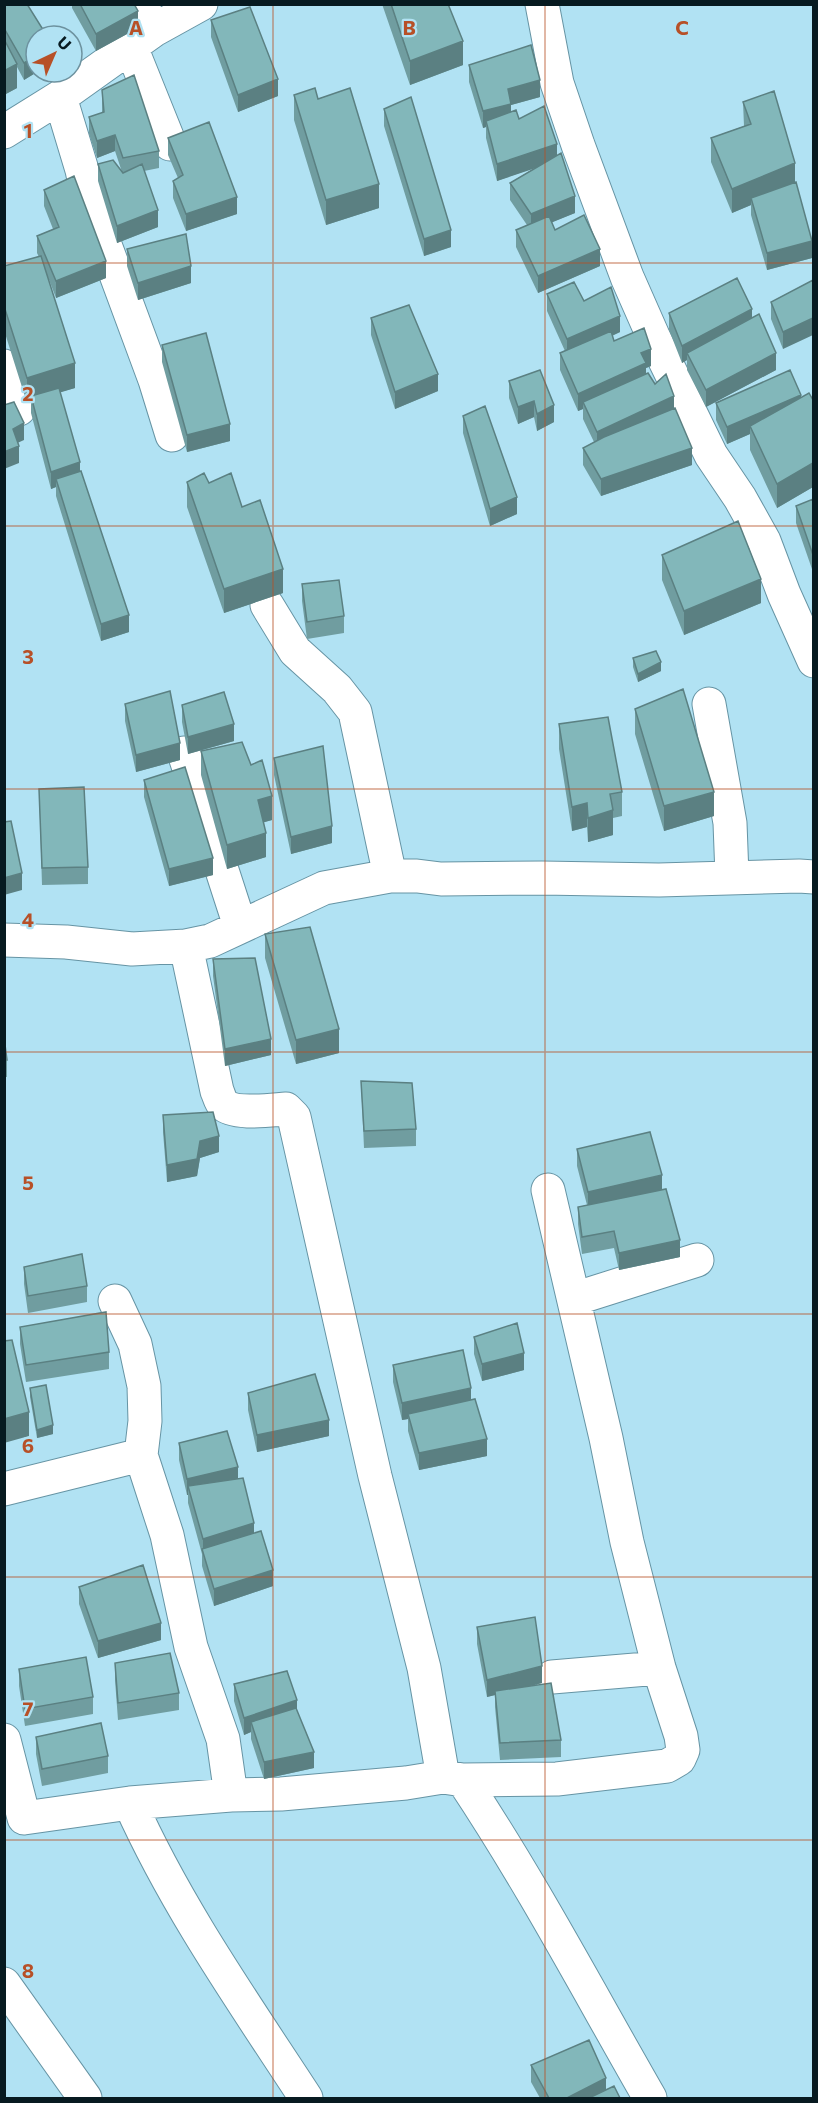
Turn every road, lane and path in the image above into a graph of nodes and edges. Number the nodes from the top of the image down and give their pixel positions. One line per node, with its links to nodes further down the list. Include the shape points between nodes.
1 (201, 4): 3 (street)
2 (542, 4): 11 (street, via 557,83 627,277 711,455 764,541)
3 (142, 27): 4 (street); 6 (street)
4 (60, 97): 5 (street); 9 (street, via 88,198)
5 (4, 132)
6 (170, 144)
7 (4, 366): 8 (street)
8 (19, 409)
9 (172, 435)
10 (267, 605): 14 (street, via 295,651 337,689 355,712)
11 (813, 661)
12 (709, 704): 15 (street, via 729,823)
13 (184, 753): 17 (street)
14 (390, 876): 15 (street, via 659,880); 17 (street, via 324,888)
15 (732, 876): 16 (street)
16 (813, 878)
17 (240, 926): 19 (street, via 210,941)
18 (4, 940): 19 (street, via 132,949)
19 (186, 946): 29 (street, via 222,1103 242,1111 286,1109 294,1117 375,1476)
20 (548, 1190): 22 (street)
21 (697, 1260): 22 (street)
22 (574, 1299): 26 (street)
23 (115, 1301): 24 (street, via 135,1344 144,1386)
24 (141, 1455): 25 (street); 30 (street, via 167,1535 191,1647 223,1739)
25 (4, 1489)
26 (659, 1668): 27 (street); 29 (street, via 683,1750 680,1759 667,1766 557,1779)
27 (552, 1677)
28 (4, 1740): 32 (street)
29 (453, 1778): 30 (street); 36 (street, via 495,1828)
30 (231, 1795): 31 (street)
31 (130, 1803): 32 (street); 35 (street, via 157,1859 220,1966)
32 (14, 1820)
33 (4, 1983): 34 (street)
34 (85, 2098)
35 (306, 2098)
36 (650, 2098)

